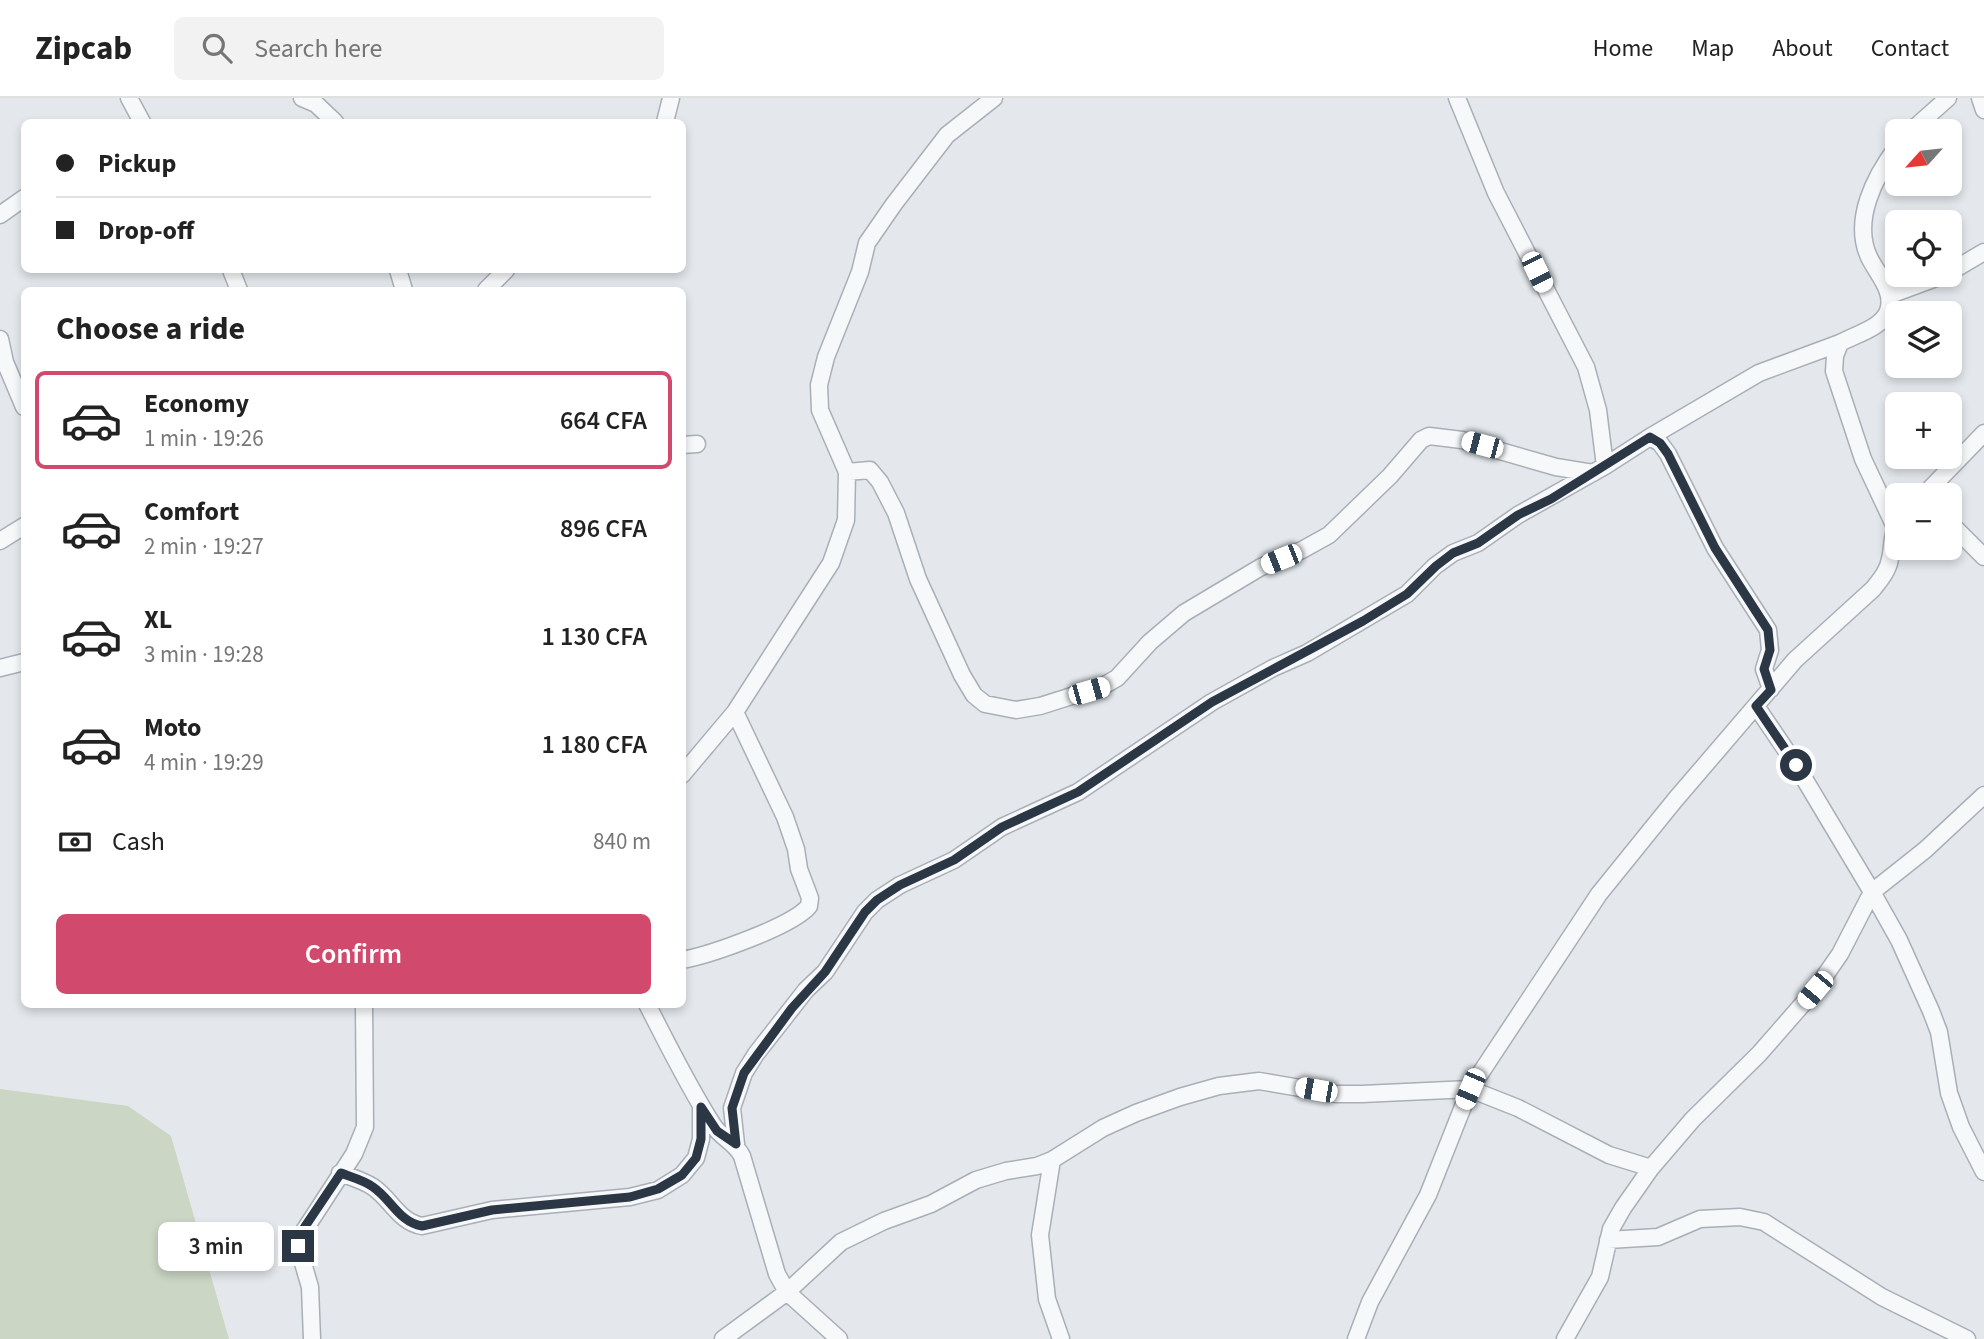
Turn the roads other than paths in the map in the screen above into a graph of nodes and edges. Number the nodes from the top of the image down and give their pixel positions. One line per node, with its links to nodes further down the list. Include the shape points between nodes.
1 (129, 98): 9 (street)
2 (302, 98): 10 (street)
3 (671, 98): 11 (street)
4 (994, 98): 28 (street, via 947,135 867,243 819,386 820,410)
5 (1457, 98): 27 (street, via 1496,193 1586,367 1598,410)
6 (1948, 98): 12 (street)
7 (1980, 98): 8 (street)
8 (1984, 110)
9 (137, 119)
10 (332, 119)
11 (666, 119)
12 (1924, 119)
13 (1885, 164): 21 (street, via 1863,224 1869,257)
14 (21, 200): 15 (street)
15 (0, 215)
16 (1984, 252): 17 (street)
17 (1962, 265)
18 (503, 273): 19 (street)
19 (489, 287)
20 (1912, 287): 21 (street)
21 (1890, 295): 23 (street, via 1888,314)
22 (0, 339): 24 (street)
23 (1840, 342): 26 (street, via 1759,373); 30 (street, via 1834,371 1863,459)
24 (21, 400)
25 (1984, 433): 29 (street)
26 (1650, 437): 27 (street); 38 (street, via 1668,454 1715,548 1763,621 1770,639 1764,669)
27 (1599, 469): 28 (street, via 1556,467 1462,440 1429,436 1329,535 1261,567 1184,613 1117,678 1103,687 1016,710 985,704 974,695 923,590 880,482 870,470); 49 (street, via 1478,543 1453,553 1407,594 1363,621 1212,702 1078,792 1002,827 954,860 877,900 744,1073 732,1108)
28 (847, 471): 40 (street, via 846,520 831,563)
29 (1936, 483)
30 (1885, 504)
31 (21, 528): 33 (street)
32 (1962, 535): 34 (street)
33 (0, 541)
34 (1984, 557)
35 (1890, 560): 38 (street, via 1873,589 1795,660)
36 (21, 663): 37 (street)
37 (0, 668)
38 (1771, 690): 39 (street)
39 (1756, 706): 43 (street); 47 (street, via 1599,894)
40 (735, 712): 41 (street); 44 (street, via 785,817 809,906 800,915 744,941)
41 (686, 770)
42 (1984, 795): 43 (street)
43 (1872, 892): 51 (street, via 1840,954 1815,990); 52 (street, via 1931,1011 1949,1093)
44 (686, 959)
45 (364, 1008): 53 (street, via 365,1128)
46 (649, 1008): 48 (street)
47 (1470, 1089): 50 (street, via 1336,1094 1259,1081 1219,1086 1104,1128); 51 (street, via 1609,1155); 60 (street, via 1427,1195 1370,1302)
48 (701, 1107): 49 (street, via 717,1131); 53 (street, via 696,1158 682,1175 658,1189 630,1197 492,1210 422,1226 402,1217 370,1185)
49 (736, 1144): 55 (street, via 773,1264)
50 (1052, 1160): 55 (street, via 975,1180 841,1242); 59 (street, via 1040,1236 1047,1299)
51 (1651, 1168): 54 (street, via 1623,1208)
52 (1984, 1172)
53 (341, 1173): 56 (street, via 298,1246 310,1287)
54 (1608, 1240): 61 (street, via 1600,1277); 62 (street, via 1658,1237 1700,1219 1753,1219 1774,1226 1882,1297)
55 (787, 1292): 57 (street); 58 (street)
56 (312, 1339)
57 (723, 1339)
58 (839, 1339)
59 (1061, 1339)
60 (1356, 1339)
61 (1565, 1339)
62 (1967, 1339)

